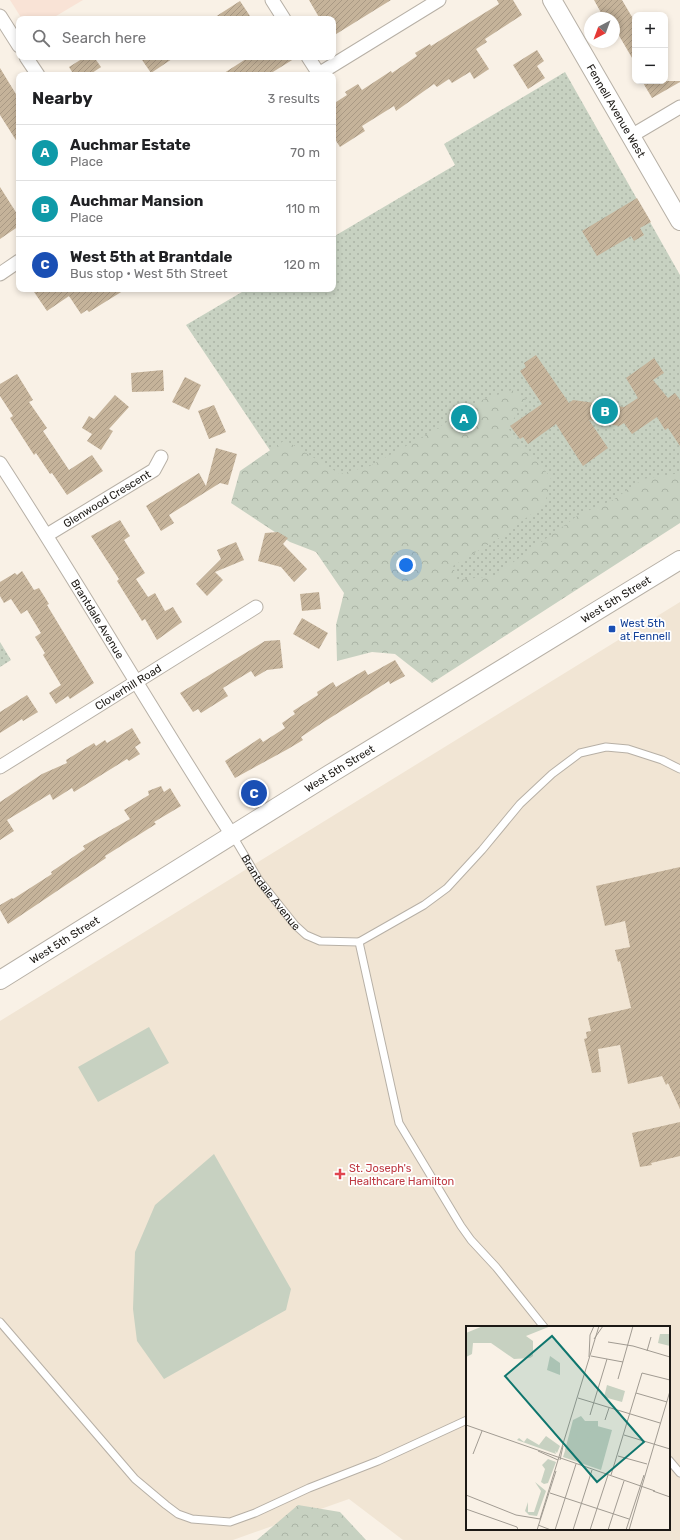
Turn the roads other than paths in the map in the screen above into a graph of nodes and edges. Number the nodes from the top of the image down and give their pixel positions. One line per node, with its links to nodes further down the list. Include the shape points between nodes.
1 (272, 0): 5 (street)
2 (439, 0): 11 (street)
3 (552, 0): 13 (main road, Fennell Avenue West)
4 (0, 16): 6 (street)
5 (282, 16)
6 (16, 41)
7 (28, 60): 9 (street)
8 (310, 60): 10 (street)
9 (36, 72)
10 (317, 72)
11 (321, 72)
12 (680, 107): 13 (street)
13 (631, 136): 14 (main road, Fennell Avenue West)
14 (680, 221)
15 (16, 263): 16 (street)
16 (0, 274)
17 (161, 457): 19 (street, Glenwood Crescent, via 154,470)
18 (0, 463): 19 (street, Brantdale Avenue)
19 (47, 535): 22 (street, Brantdale Avenue)
20 (680, 560): 25 (main road, West 5th Street)
21 (256, 607): 22 (street, Cloverhill Road)
22 (136, 681): 23 (street, Cloverhill Road); 25 (street, Brantdale Avenue)
23 (0, 767)
24 (680, 769): 26 (lane, via 628,749 606,747 580,753 552,774 520,804 447,888 424,905)
25 (232, 835): 26 (lane, Brantdale Avenue, via 259,880 295,925 320,941); 27 (main road, West 5th Street)
26 (359, 942): 29 (lane, via 399,1123 461,1226)
27 (0, 980)
28 (0, 1322): 30 (lane, via 135,1478 178,1514 192,1519 230,1522 254,1514)
29 (543, 1326)
30 (466, 1420)
31 (670, 1461): 32 (lane)
32 (680, 1473)

